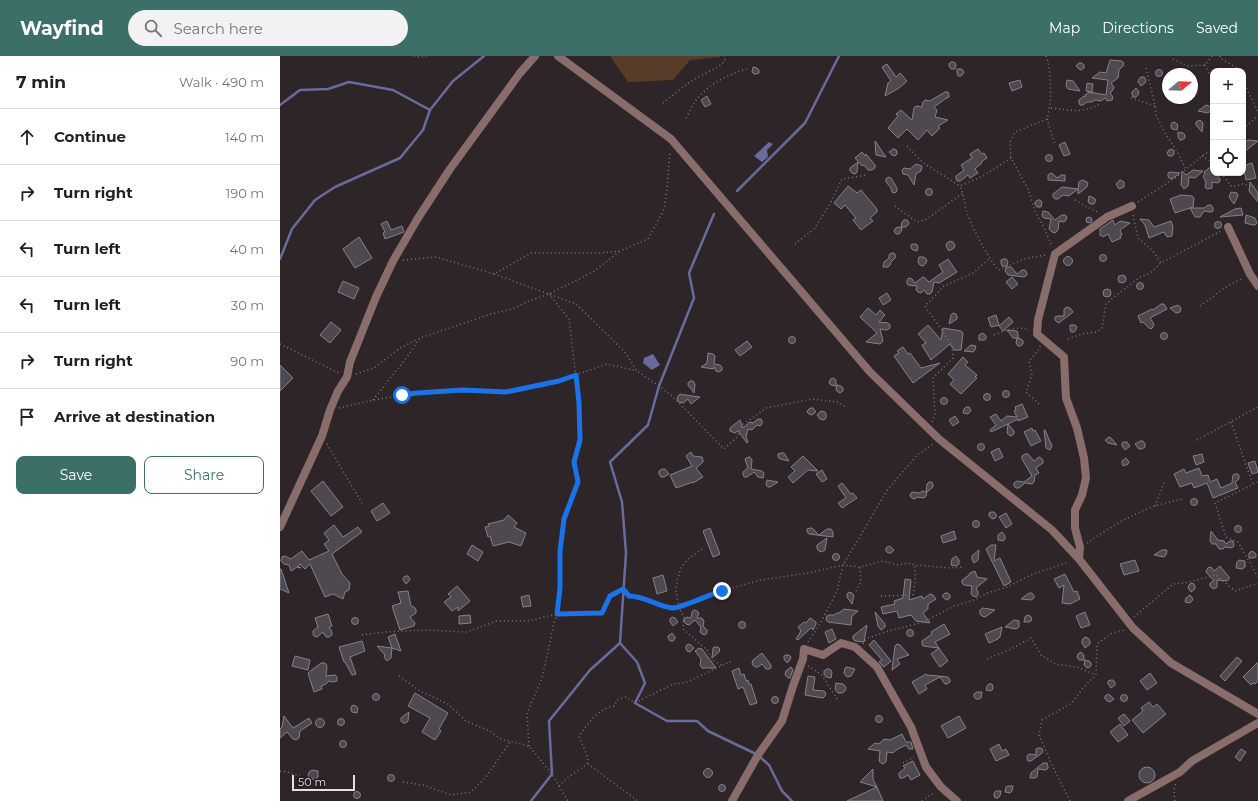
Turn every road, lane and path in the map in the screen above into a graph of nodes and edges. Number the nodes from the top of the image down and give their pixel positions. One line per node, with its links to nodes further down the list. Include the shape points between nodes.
1 (414, 56): 2 (path)
2 (427, 56)
3 (534, 56): 48 (street, via 450,169)
4 (558, 56): 26 (street)
5 (724, 56): 17 (path, via 725,61 718,67 700,76)
6 (1046, 56): 20 (path, via 1051,88)
7 (1212, 56): 10 (path)
8 (1221, 57): 12 (path)
9 (1173, 59): 10 (path, via 1188,66)
10 (1204, 65): 14 (path)
11 (1146, 68): 19 (path)
12 (1236, 68)
13 (747, 69): 23 (path, via 730,74 704,92 696,100)
14 (1210, 75)
15 (1246, 90): 21 (path)
16 (1131, 98): 19 (path)
17 (663, 103)
18 (1100, 104): 20 (path, via 1089,110)
19 (1155, 106): 33 (path, via 1156,115)
20 (1050, 108): 24 (path)
21 (1258, 112)
22 (1258, 116): 25 (path)
23 (686, 118)
24 (1047, 119): 27 (path); 31 (path, via 1015,132 1010,142)
25 (1246, 126)
26 (671, 139): 45 (path, via 664,209 648,239); 69 (street, via 870,372)
27 (1055, 145)
28 (907, 146): 36 (path, via 922,162)
29 (1210, 151): 30 (path)
30 (1202, 156): 32 (path); 33 (path)
31 (1012, 158): 36 (path, via 983,176); 46 (path)
32 (1210, 161)
33 (1186, 170): 41 (path)
34 (868, 175): 44 (path, via 842,179 814,229)
35 (1223, 176): 37 (path, via 1232,187 1242,184)
36 (960, 186): 38 (path)
37 (1258, 187)
38 (963, 193): 40 (path, via 927,219 917,222); 47 (path, via 966,210)
39 (1075, 200): 42 (path)
40 (895, 206)
41 (1132, 206): 42 (street); 49 (path, via 1138,238 1152,250)
42 (1107, 217): 46 (street)
43 (1228, 228): 49 (path); 51 (street)
44 (795, 244)
45 (620, 251): 50 (path, via 531,253); 53 (path, via 593,272)
46 (1055, 254): 47 (path, via 1027,258 998,270); 55 (street, via 1038,320)
47 (989, 258): 69 (path, via 973,273 944,286 925,306 952,345 953,358 933,378 935,414)
48 (393, 261): 50 (path, via 436,257); 62 (street, via 350,362)
49 (1161, 263): 58 (path, via 1106,304 1102,328 1097,332)
50 (494, 274): 53 (path)
51 (1250, 274): 52 (street); 54 (path)
52 (1258, 286)
53 (549, 294): 57 (path, via 512,309); 60 (path, via 576,304 624,351); 61 (path, via 569,319)
54 (1200, 306)
55 (1037, 334): 56 (path, via 1022,328); 64 (path, via 1040,348 1029,361 1032,375 1026,392); 80 (street, via 1064,357 1066,398 1077,428 1086,478 1075,510)
56 (994, 335)
57 (420, 338): 62 (path, via 400,348 374,368); 63 (path)
58 (1068, 339)
59 (280, 344): 62 (path)
60 (637, 371): 61 (path, via 608,364); 66 (path, via 672,396 724,449 738,436 741,426 766,408 812,399 838,402)
61 (576, 375): 63 (path, via 506,392 463,390 417,393); 92 (path, via 580,440 574,462 578,482 564,519)
62 (347, 377): 67 (street, via 338,390)
63 (372, 400): 67 (path)
64 (1038, 404)
65 (1258, 407): 68 (path)
66 (847, 408)
67 (330, 410): 70 (street)
68 (1231, 422): 72 (path); 75 (path)
69 (929, 429): 71 (street)
70 (322, 436): 77 (path); 79 (street)
71 (939, 439): 82 (street, via 1052,530); 83 (path, via 917,455 888,489)
72 (1197, 440)
73 (1258, 482): 75 (path)
74 (1164, 483): 78 (path)
75 (1253, 485): 87 (path, via 1215,503 1226,537 1238,542)
76 (1183, 499): 78 (path)
77 (363, 505)
78 (1154, 506): 80 (path)
79 (280, 528)
80 (1080, 547): 82 (street)
81 (702, 550): 91 (path, via 688,559 681,568 676,592)
82 (1079, 559): 93 (street); 96 (path, via 1033,574 1007,587 987,592 924,622 885,632 866,640)
83 (843, 565): 85 (path); 91 (path, via 761,580 710,594); 95 (path, via 837,591)
84 (915, 565): 85 (path, via 897,565 883,561); 86 (path); 90 (path, via 916,582 913,596)
85 (860, 567): 89 (path, via 861,582)
86 (963, 567)
87 (1258, 578)
88 (1258, 583): 93 (path, via 1235,591 1216,575 1173,584)
89 (856, 591)
90 (881, 596)
91 (678, 608): 92 (path, via 629,596 623,589 610,596 602,613); 100 (path, via 684,617 683,629)
92 (557, 614): 94 (path, via 528,621 497,621 466,632 427,630); 107 (path, via 542,678 527,713)
93 (1131, 624): 101 (path, via 1097,644); 104 (street, via 1171,663)
94 (362, 635)
95 (804, 649): 96 (street, via 823,655 841,643); 99 (street)
96 (859, 650): 108 (street, via 877,667 911,727)
97 (987, 659): 101 (path, via 1031,638 1041,655 1055,664 1077,667)
98 (732, 661): 100 (path)
99 (802, 661): 103 (path, via 822,675); 119 (street, via 782,721 758,755)
100 (722, 666): 110 (path, via 685,683 672,684 635,703 626,697 617,700 614,706 606,708 589,721 579,736)
101 (1096, 675): 122 (path, via 1072,703 1042,720 1039,735)
102 (399, 676): 106 (path, via 448,704 466,721)
103 (837, 698)
104 (1258, 714)
105 (1258, 723): 112 (street, via 1202,754)
106 (510, 742): 107 (path); 114 (path, via 486,777 471,792 451,794)
107 (529, 746): 115 (path)
108 (921, 754): 109 (path); 116 (street, via 926,767)
109 (903, 763)
110 (588, 764): 115 (path); 118 (path)
111 (280, 771): 113 (path)
112 (1180, 772): 123 (street); 124 (path, via 1174,790)
113 (300, 776)
114 (403, 782)
115 (559, 786): 117 (path)
116 (941, 787): 120 (path); 121 (street)
117 (568, 801)
118 (638, 801)
119 (732, 801)
120 (922, 801)
121 (957, 801)
122 (1070, 801)
123 (1128, 801)
124 (1175, 801)

